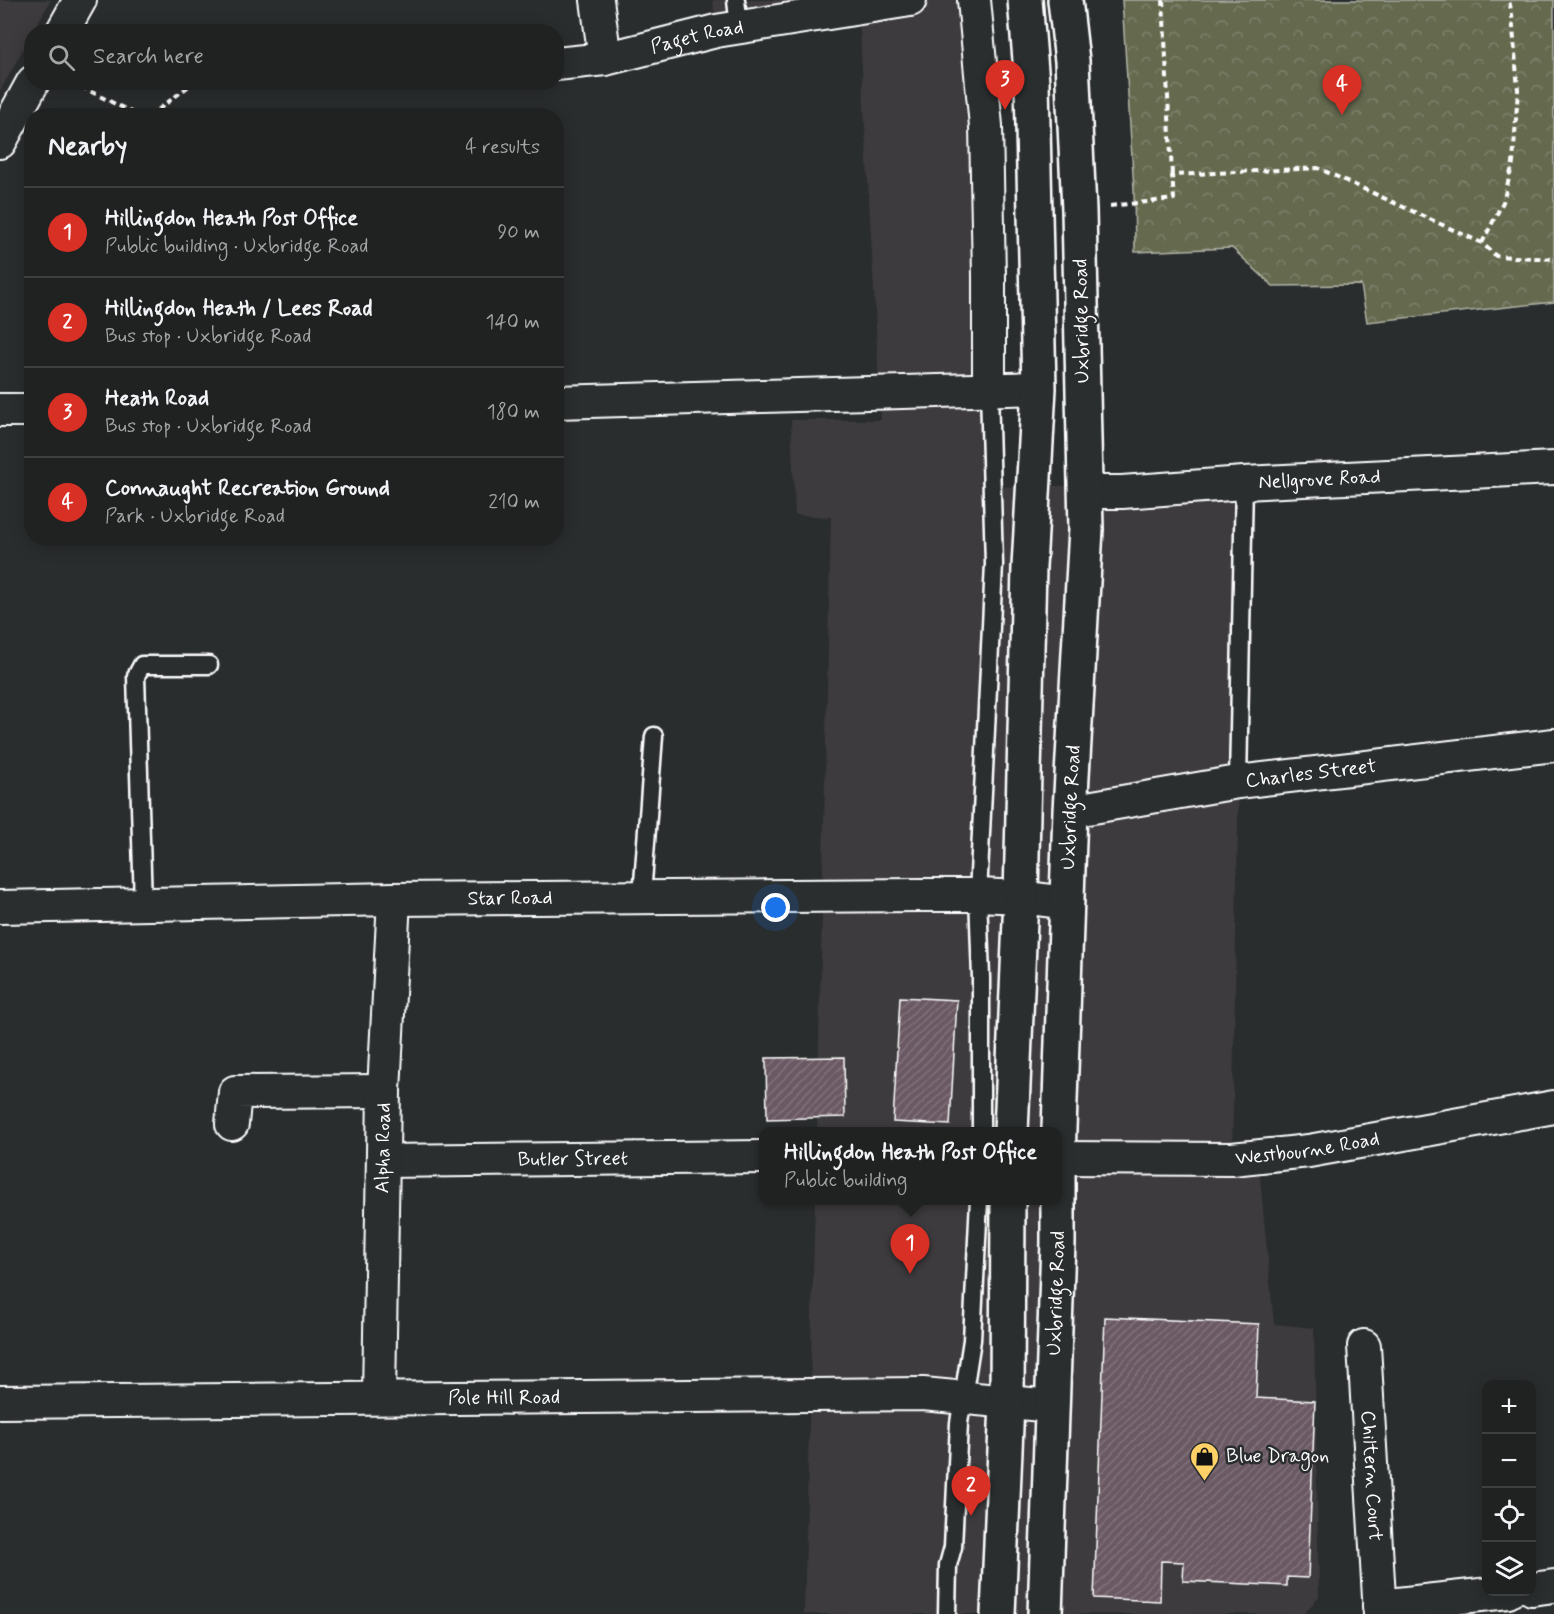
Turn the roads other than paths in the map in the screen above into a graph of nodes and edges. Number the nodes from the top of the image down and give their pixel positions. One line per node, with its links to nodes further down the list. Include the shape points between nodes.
1 (80, 0): 8 (street)
2 (597, 0): 9 (street)
3 (910, 0): 7 (street, Paget Road)
4 (974, 0): 14 (street, via 986,126)
5 (1025, 0): 13 (main road, via 1032,83)
6 (1065, 0): 20 (main road, Uxbridge Road, via 1079,210)
7 (737, 14): 9 (street, Paget Road, via 716,31)
8 (66, 24)
9 (605, 59): 10 (street, Paget Road)
10 (564, 63)
11 (29, 90): 12 (street)
12 (0, 142)
13 (1039, 388): 14 (street); 28 (main road, via 1029,567)
14 (988, 390): 15 (street); 26 (lane, via 994,564)
15 (564, 402)
16 (0, 410): 17 (street)
17 (24, 410)
18 (1554, 468): 19 (street, Nellgrove Road)
19 (1244, 483): 20 (street, Nellgrove Road); 24 (lane)
20 (1086, 492): 25 (main road, Uxbridge Road)
21 (209, 665): 31 (lane, via 142,665 136,676)
22 (654, 736): 27 (lane)
23 (1554, 746): 24 (street, Charles Street)
24 (1238, 782): 25 (street, Charles Street)
25 (1070, 812): 30 (main road, Uxbridge Road)
26 (978, 894): 27 (street, Star Road); 28 (street, Star Road); 36 (lane)
27 (642, 896): 29 (street, Star Road)
28 (1021, 897): 30 (street, Star Road); 37 (main road)
29 (394, 899): 31 (street, Star Road); 33 (street, Alpha Road)
30 (1066, 903): 38 (main road, Uxbridge Road)
31 (143, 904): 32 (street, Star Road)
32 (0, 907)
33 (384, 1091): 35 (street, via 235,1092); 41 (street, Alpha Road)
34 (1554, 1107): 40 (street, Westbourne Road, via 1258,1157)
35 (232, 1124)
36 (981, 1127)
37 (1011, 1127)
38 (1059, 1127)
39 (759, 1157): 41 (street, Butler Street)
40 (1062, 1158)
41 (383, 1161): 46 (street, Alpha Road)
42 (979, 1205): 47 (lane, via 972,1340)
43 (1008, 1205): 49 (main road)
44 (1058, 1205): 50 (main road, Uxbridge Road)
45 (1364, 1346): 54 (street, Chiltern Court)
46 (379, 1397): 47 (street, Pole Hill Road, via 923,1394); 48 (street, Pole Hill Road)
47 (963, 1398): 49 (street, Pole Hill Road); 55 (lane)
48 (0, 1402)
49 (1007, 1403): 50 (street, Pole Hill Road); 56 (main road)
50 (1052, 1406): 57 (main road, Uxbridge Road)
51 (1554, 1586): 52 (street)
52 (1536, 1588)
53 (1482, 1596): 54 (street, Chiltern Court)
54 (1380, 1610)
55 (946, 1614)
56 (998, 1614)
57 (1045, 1614)

